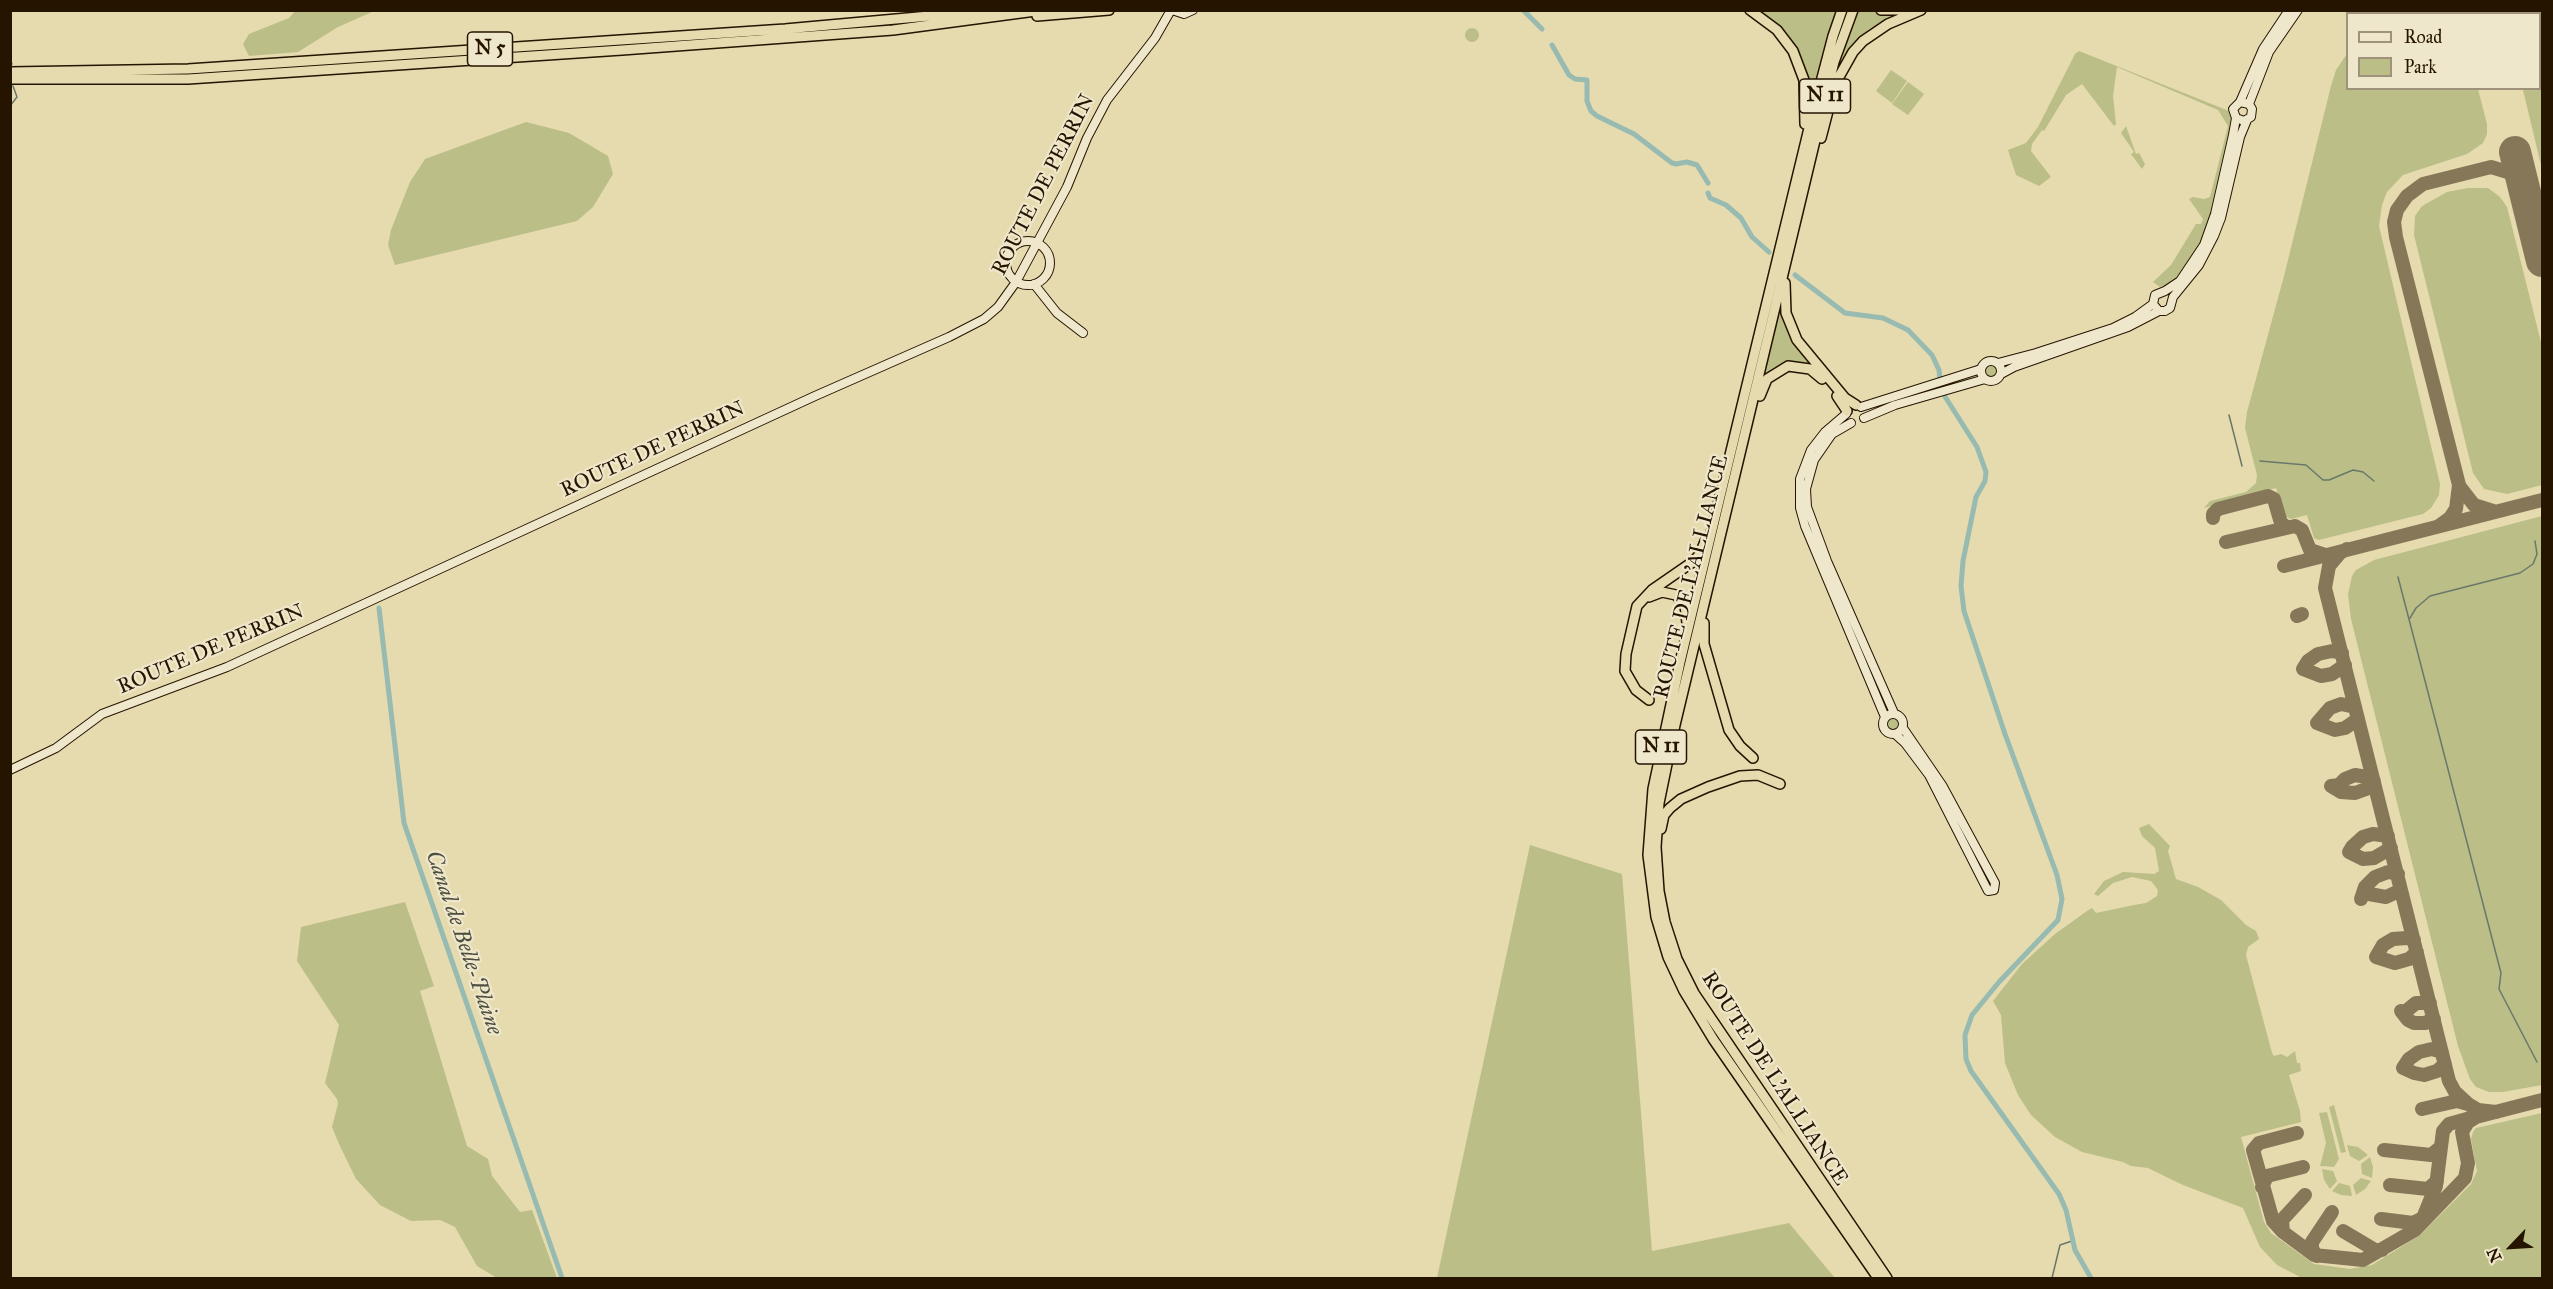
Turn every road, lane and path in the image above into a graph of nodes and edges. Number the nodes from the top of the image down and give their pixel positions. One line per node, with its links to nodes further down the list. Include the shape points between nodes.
1 (982, 10): 15 (highway)
2 (996, 10): 15 (highway, N 5)
3 (1043, 10): 15 (highway, N 5)
4 (1109, 10): 15 (highway)
5 (1172, 10): 6 (main road, via 1184,14); 23 (main road, ROUTE DE PERRIN, via 1107,100)
6 (1193, 10)
7 (1750, 10): 22 (highway, via 1782,35 1802,70 1806,114 1797,163)
8 (1842, 10): 22 (highway, ROUTE DE L'ALLIANCE / N 11, via 1827,56)
9 (1853, 10): 22 (highway, ROUTE DE L'ALLIANCE / N 11, via 1834,62)
10 (1881, 10): 11 (highway)
11 (1905, 10)
12 (1921, 10): 22 (highway, via 1878,30 1848,58)
13 (2289, 10): 18 (main road, via 2263,49)
14 (2298, 10): 19 (main road, via 2269,52)
15 (970, 17): 16 (highway, N 5, via 210,68); 17 (highway, N 5, via 893,30 188,79)
16 (10, 72)
17 (10, 79)
18 (2240, 102): 19 (main road); 20 (main road, via 2234,109)
19 (2250, 104): 21 (main road, via 2252,114)
20 (2236, 118): 21 (main road); 28 (main road, via 2215,214 2204,245 2184,276)
21 (2247, 120): 29 (main road, via 2214,236 2199,265)
22 (1801, 181): 24 (highway, ROUTE DE L'ALLIANCE / N 11); 43 (highway, ROUTE DE L'ALLIANCE / N 11)
23 (1037, 243): 25 (main road, via 1046,249 1050,260); 26 (main road, ROUTE DE PERRIN); 26 (main road, via 1023,242 1009,253 1007,270)
24 (1790, 245): 38 (highway, via 1784,291 1791,328 1827,378); 42 (highway, ROUTE DE L'ALLIANCE / N 11)
25 (1044, 278): 27 (main road); 31 (main road, via 1044,290)
26 (1016, 282): 27 (main road); 51 (main road, ROUTE DE PERRIN, via 984,319 949,337 227,667 102,714 56,748)
27 (1034, 284): 31 (main road)
28 (2165, 291): 29 (main road); 30 (main road, via 2155,295)
29 (2172, 299): 32 (main road, via 2168,310)
30 (2153, 304): 32 (main road); 34 (main road, via 2107,330)
31 (1051, 305): 33 (main road)
32 (2159, 311): 36 (main road, via 2128,327)
33 (1083, 333)
34 (1998, 363): 35 (main road, via 1986,362); 36 (main road)
35 (1981, 369): 37 (main road); 38 (main road, via 1896,398)
36 (2001, 374): 37 (main road, via 1994,381)
37 (1985, 379): 40 (main road)
38 (1858, 406): 39 (main road); 40 (main road)
39 (1846, 412): 41 (main road); 42 (highway, via 1814,371 1788,366 1771,375 1763,385); 47 (main road, via 1811,450 1800,480 1800,508)
40 (1864, 418): 41 (main road)
41 (1851, 423): 46 (main road, via 1833,434 1814,460 1806,489 1808,507)
42 (1744, 438): 44 (highway, ROUTE DE L'ALLIANCE / N 11)
43 (1733, 448): 45 (highway, ROUTE DE L'ALLIANCE / N 11); 45 (highway, via 1700,554 1637,606 1625,671 1636,690 1650,698 1632,680 1628,661 1641,608 1657,593 1672,593 1685,605 1688,620)
44 (1708, 586): 50 (highway, via 1703,634 1708,657 1732,737); 53 (highway, ROUTE DE L'ALLIANCE / N 11, via 1661,789 1655,831)
45 (1680, 662): 54 (highway, ROUTE DE L'ALLIANCE / N 11, via 1649,824 1649,875 1660,933 1696,1014)
46 (1894, 713): 47 (main road); 48 (main road, via 1903,719)
47 (1885, 717): 49 (main road, via 1884,729)
48 (1903, 728): 49 (main road); 49 (main road, via 1942,785 1996,885 1994,890 1988,891 1929,775)
49 (1895, 734)
50 (1753, 758)
51 (10, 770)
52 (1780, 784): 53 (highway, via 1758,775 1740,776 1681,799 1664,815)
53 (1657, 873): 55 (highway, ROUTE DE L'ALLIANCE / N 11, via 1665,922 1694,993)
54 (1878, 1278)
55 (1887, 1278)

